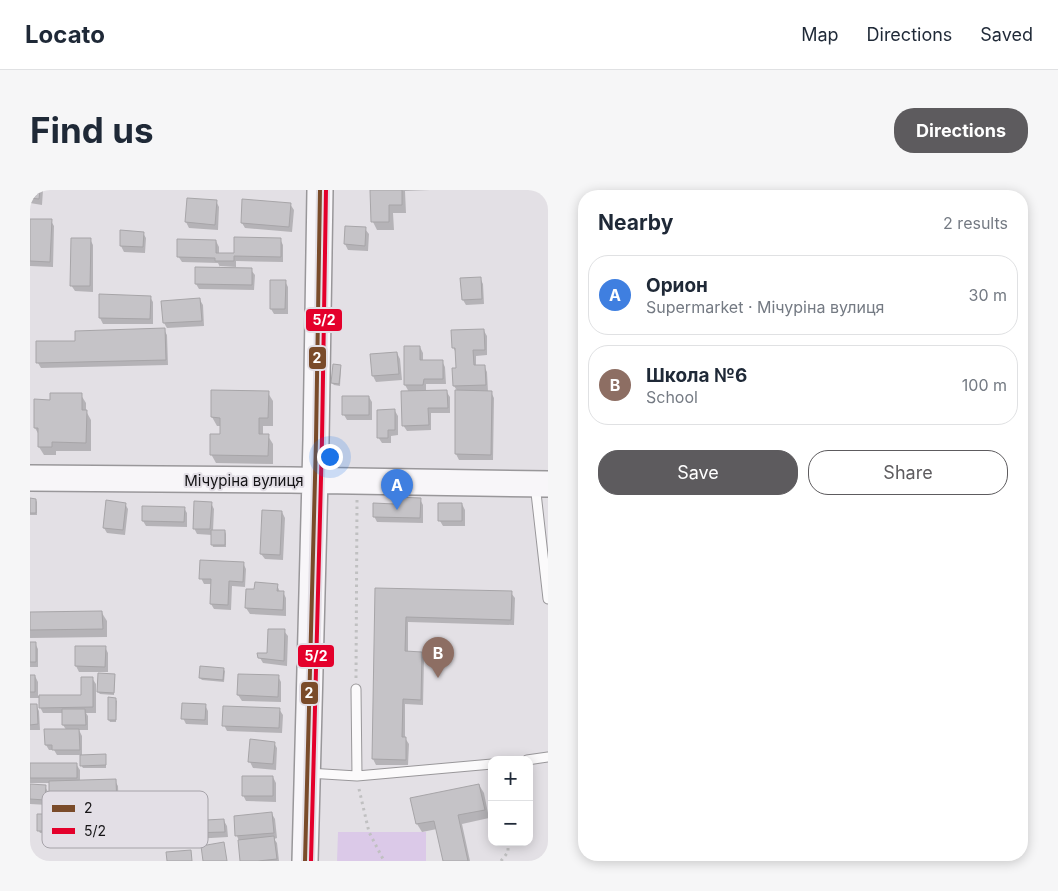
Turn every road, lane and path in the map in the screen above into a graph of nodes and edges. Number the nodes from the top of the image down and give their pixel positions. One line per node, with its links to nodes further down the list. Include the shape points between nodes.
1 (320, 190): 3 (main road)
2 (30, 478): 3 (main road, Мічуріна вулиця)
3 (315, 480): 4 (main road, Мічуріна вулиця); 11 (main road)
4 (357, 482): 5 (main road, Мічуріна вулиця); 7 (path)
5 (541, 484): 6 (lane)
6 (548, 599)
7 (356, 689): 12 (lane)
8 (548, 757): 9 (lane)
9 (533, 759)
10 (488, 764): 12 (lane)
11 (307, 773): 12 (lane); 14 (main road)
12 (357, 776): 15 (path, via 369,832)
13 (508, 846): 16 (path, via 508,852)
14 (305, 861)
15 (384, 861)
16 (501, 861)

